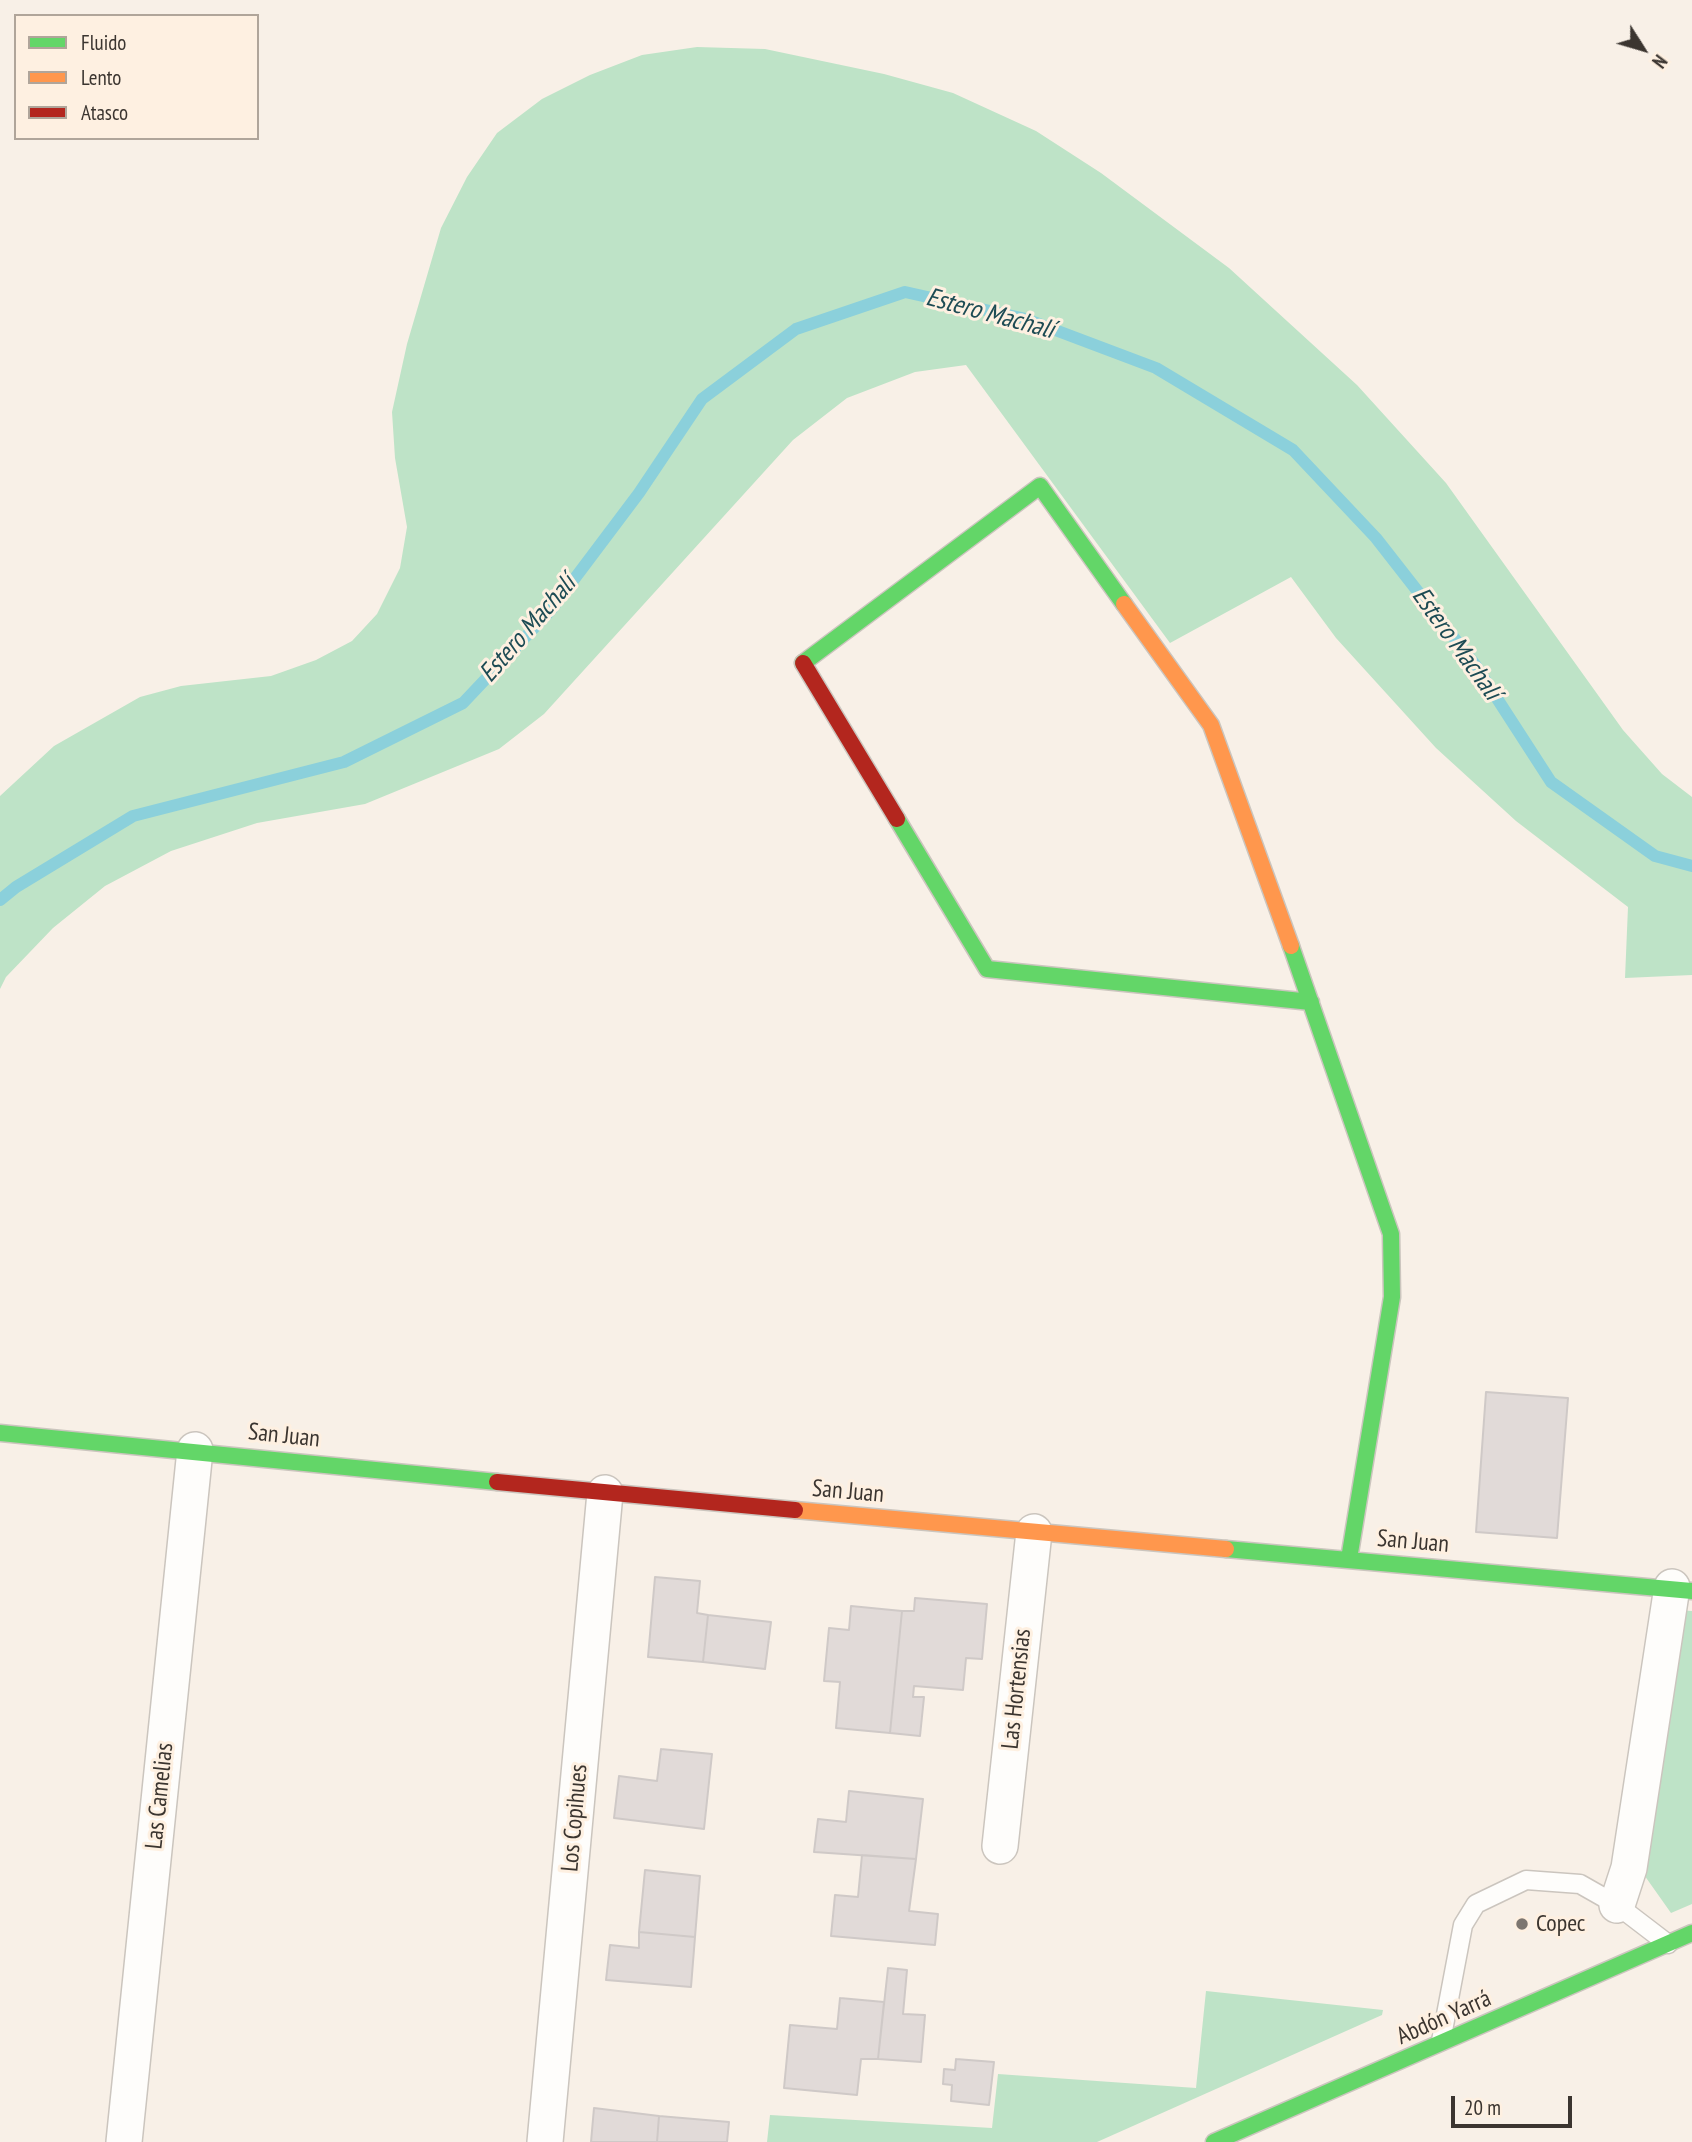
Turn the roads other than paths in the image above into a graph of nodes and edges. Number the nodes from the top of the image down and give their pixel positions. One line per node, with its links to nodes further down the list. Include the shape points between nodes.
1 (1311, 1002): 1 (main road, via 987,969 803,663 1040,486 1211,725); 6 (main road, via 1391,1234 1392,1297)
2 (0, 1433): 3 (main road, San Juan)
3 (195, 1450): 4 (main road, San Juan); 13 (street, Las Camelias)
4 (605, 1493): 5 (main road, San Juan); 14 (street, Los Copihues)
5 (1034, 1532): 6 (main road, San Juan); 8 (street, Las Hortensias)
6 (1349, 1559): 7 (main road, San Juan)
7 (1682, 1589): 9 (street, via 1629,1868)
8 (1000, 1846)
9 (1617, 1905): 11 (lane); 12 (lane, via 1580,1884 1539,1880 1526,1880 1476,1904 1458,1939)
10 (1692, 1933): 11 (main road, Abdón Yarrá)
11 (1668, 1944): 12 (main road, Abdón Yarrá)
12 (1440, 2045): 15 (main road, Abdón Yarrá)
13 (124, 2142)
14 (545, 2142)
15 (1214, 2142)

